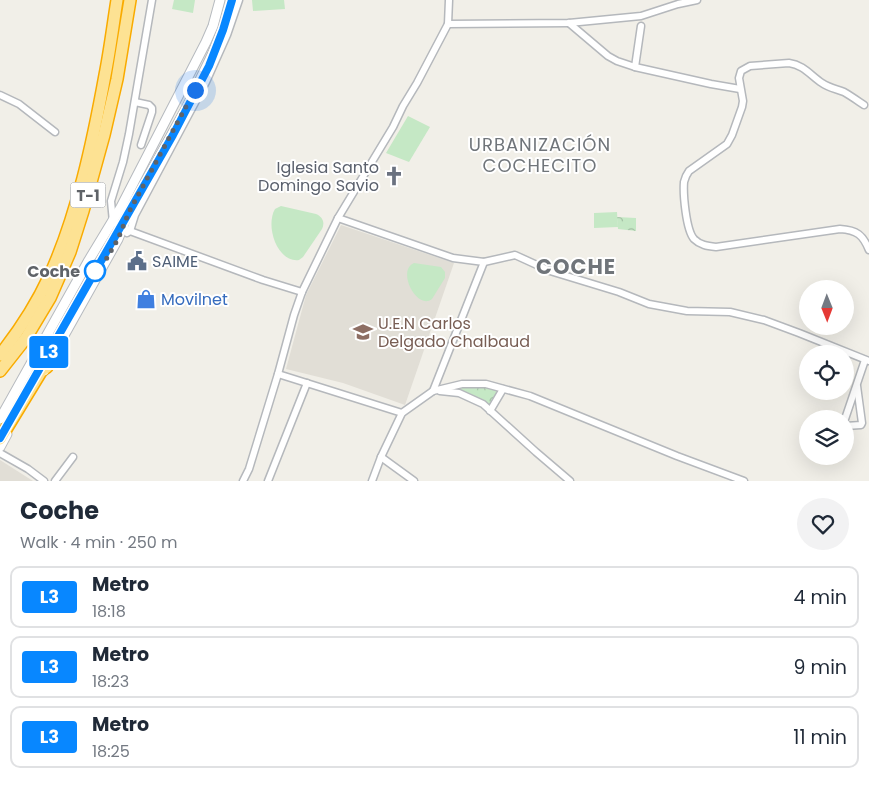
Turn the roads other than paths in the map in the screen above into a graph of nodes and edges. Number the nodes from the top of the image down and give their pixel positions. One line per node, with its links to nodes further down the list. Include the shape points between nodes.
1 (117, 0): 26 (highway, T-1, via 86,165 60,252 32,308)
2 (130, 0): 29 (highway, T-1, via 104,134 70,252 50,298 26,338)
3 (152, 0): 16 (street)
4 (220, 0): 21 (main road, via 206,42)
5 (233, 0): 22 (main road, via 204,74 129,212)
6 (239, 0): 22 (street, via 216,63)
7 (449, 0): 11 (street)
8 (697, 0): 9 (street)
9 (678, 2): 10 (street, via 641,16)
10 (569, 23): 11 (street); 13 (street, via 608,56)
11 (448, 24): 20 (street, via 393,128)
12 (641, 26): 13 (street)
13 (635, 67): 14 (street)
14 (740, 89): 17 (street, via 739,74 746,67 789,63 800,66 829,87); 23 (street, via 742,107 727,144 685,176 687,224 693,237 701,244 716,247 849,229 865,240)
15 (0, 95): 18 (street, via 19,104)
16 (135, 102): 19 (street, via 149,104 152,108); 21 (street, via 111,201)
17 (864, 105)
18 (55, 132)
19 (141, 145)
20 (338, 218): 24 (street, via 453,258); 25 (street)
21 (113, 222): 22 (street); 38 (main road)
22 (126, 229): 25 (street); 28 (main road)
23 (869, 250)
24 (484, 262): 27 (street, via 515,255 550,271 649,304 687,311 730,312 764,320); 34 (street)
25 (302, 292): 30 (street)
26 (0, 354)
27 (867, 361): 32 (street)
28 (47, 367): 40 (highway, via 42,370); 41 (main road)
29 (0, 371)
30 (278, 374): 31 (street); 48 (street)
31 (307, 383): 37 (street); 49 (street)
32 (857, 384): 35 (street); 39 (street, via 862,423)
33 (502, 388): 34 (street, via 462,384); 36 (street); 45 (street, via 530,396)
34 (433, 391): 36 (street, via 459,393); 37 (street)
35 (848, 410)
36 (490, 411): 52 (street)
37 (402, 413): 44 (street)
38 (0, 419)
39 (854, 426)
40 (0, 439)
41 (0, 447)
42 (0, 453): 46 (street)
43 (73, 457): 47 (street)
44 (381, 457): 50 (street); 51 (street)
45 (734, 480): 53 (street)
46 (44, 481)
47 (55, 481)
48 (243, 481)
49 (268, 481)
50 (372, 481)
51 (414, 481)
52 (570, 481)
53 (744, 481)

